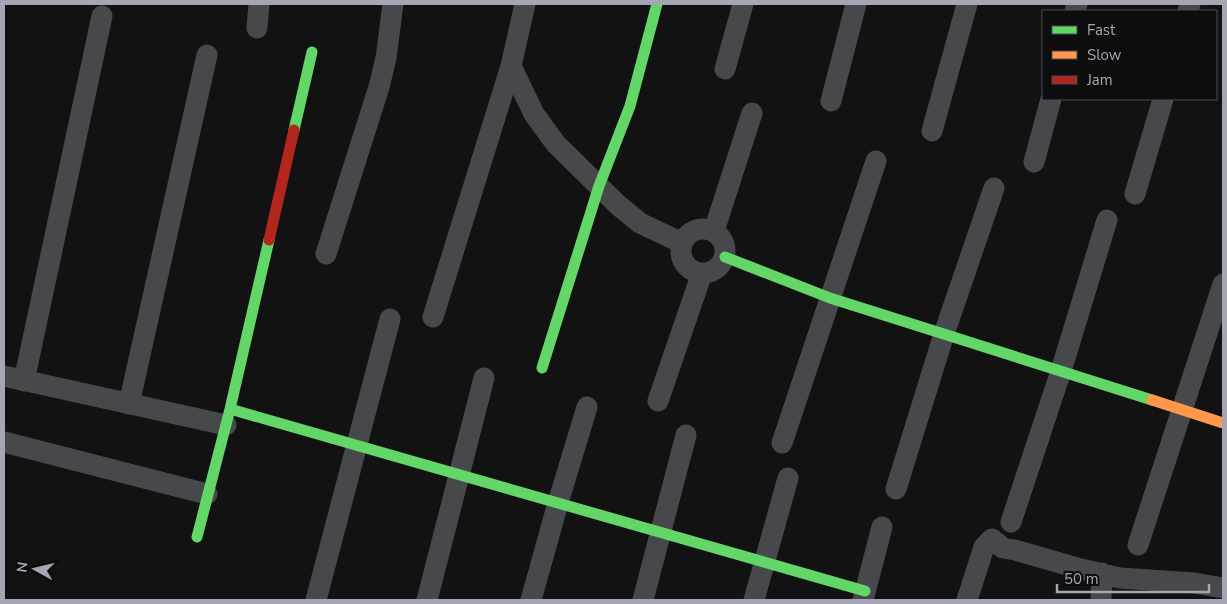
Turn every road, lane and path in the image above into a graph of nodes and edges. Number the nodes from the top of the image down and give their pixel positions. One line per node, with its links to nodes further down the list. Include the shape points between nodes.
1 (259, 4): 9 (street)
2 (393, 4): 27 (street, via 379,87)
3 (525, 4): 12 (street)
4 (657, 4): 21 (street, via 630,106)
5 (743, 4): 13 (street)
6 (856, 4): 16 (street)
7 (967, 4): 18 (street)
8 (102, 16): 37 (street)
9 (257, 28)
10 (312, 52): 43 (street)
11 (207, 55): 40 (street)
12 (511, 66): 21 (street, via 534,114 556,144); 32 (street)
13 (725, 70)
14 (1051, 100): 20 (street)
15 (1163, 100): 23 (street)
16 (831, 101)
17 (752, 113): 25 (street)
18 (932, 131)
19 (876, 161): 31 (street)
20 (1034, 162)
21 (599, 186): 26 (street, via 640,223); 35 (street)
22 (994, 188): 34 (street)
23 (1135, 194)
24 (1108, 220): 36 (street)
25 (714, 231): 26 (street, via 695,230); 28 (street, via 725,246)
26 (682, 243): 29 (street, via 681,253 687,266)
27 (326, 254)
28 (725, 257): 29 (street, via 715,270); 31 (street)
29 (702, 273): 39 (street)
30 (1223, 284): 42 (street)
31 (830, 298): 34 (street); 47 (street)
32 (433, 317)
33 (390, 319): 48 (street)
34 (944, 334): 36 (street); 51 (street)
35 (542, 368)
36 (1061, 371): 42 (street); 54 (street)
37 (14, 378): 40 (street)
38 (484, 378): 49 (street)
39 (658, 401)
40 (129, 404): 43 (street)
41 (587, 407): 53 (street)
42 (1182, 410): 44 (street); 58 (street)
43 (228, 417): 48 (street); 52 (street)
44 (1223, 423)
45 (686, 435): 56 (street)
46 (4, 442): 52 (street)
47 (782, 443)
48 (357, 446): 49 (street); 63 (street)
49 (459, 474): 53 (street); 64 (street)
50 (788, 478): 59 (street)
51 (896, 489)
52 (207, 494): 57 (street)
53 (558, 503): 56 (street); 65 (street)
54 (1011, 522)
55 (882, 527): 62 (street)
56 (660, 532): 59 (street); 66 (street)
57 (197, 537)
58 (1138, 545)
59 (764, 561): 62 (street); 67 (street)
60 (1102, 573): 61 (street, via 1120,578); 68 (street, via 1003,548 992,539 984,547); 69 (street)
61 (1223, 588)
62 (864, 596)
63 (316, 600)
64 (427, 600)
65 (531, 600)
66 (643, 600)
67 (754, 600)
68 (967, 600)
69 (1101, 600)

